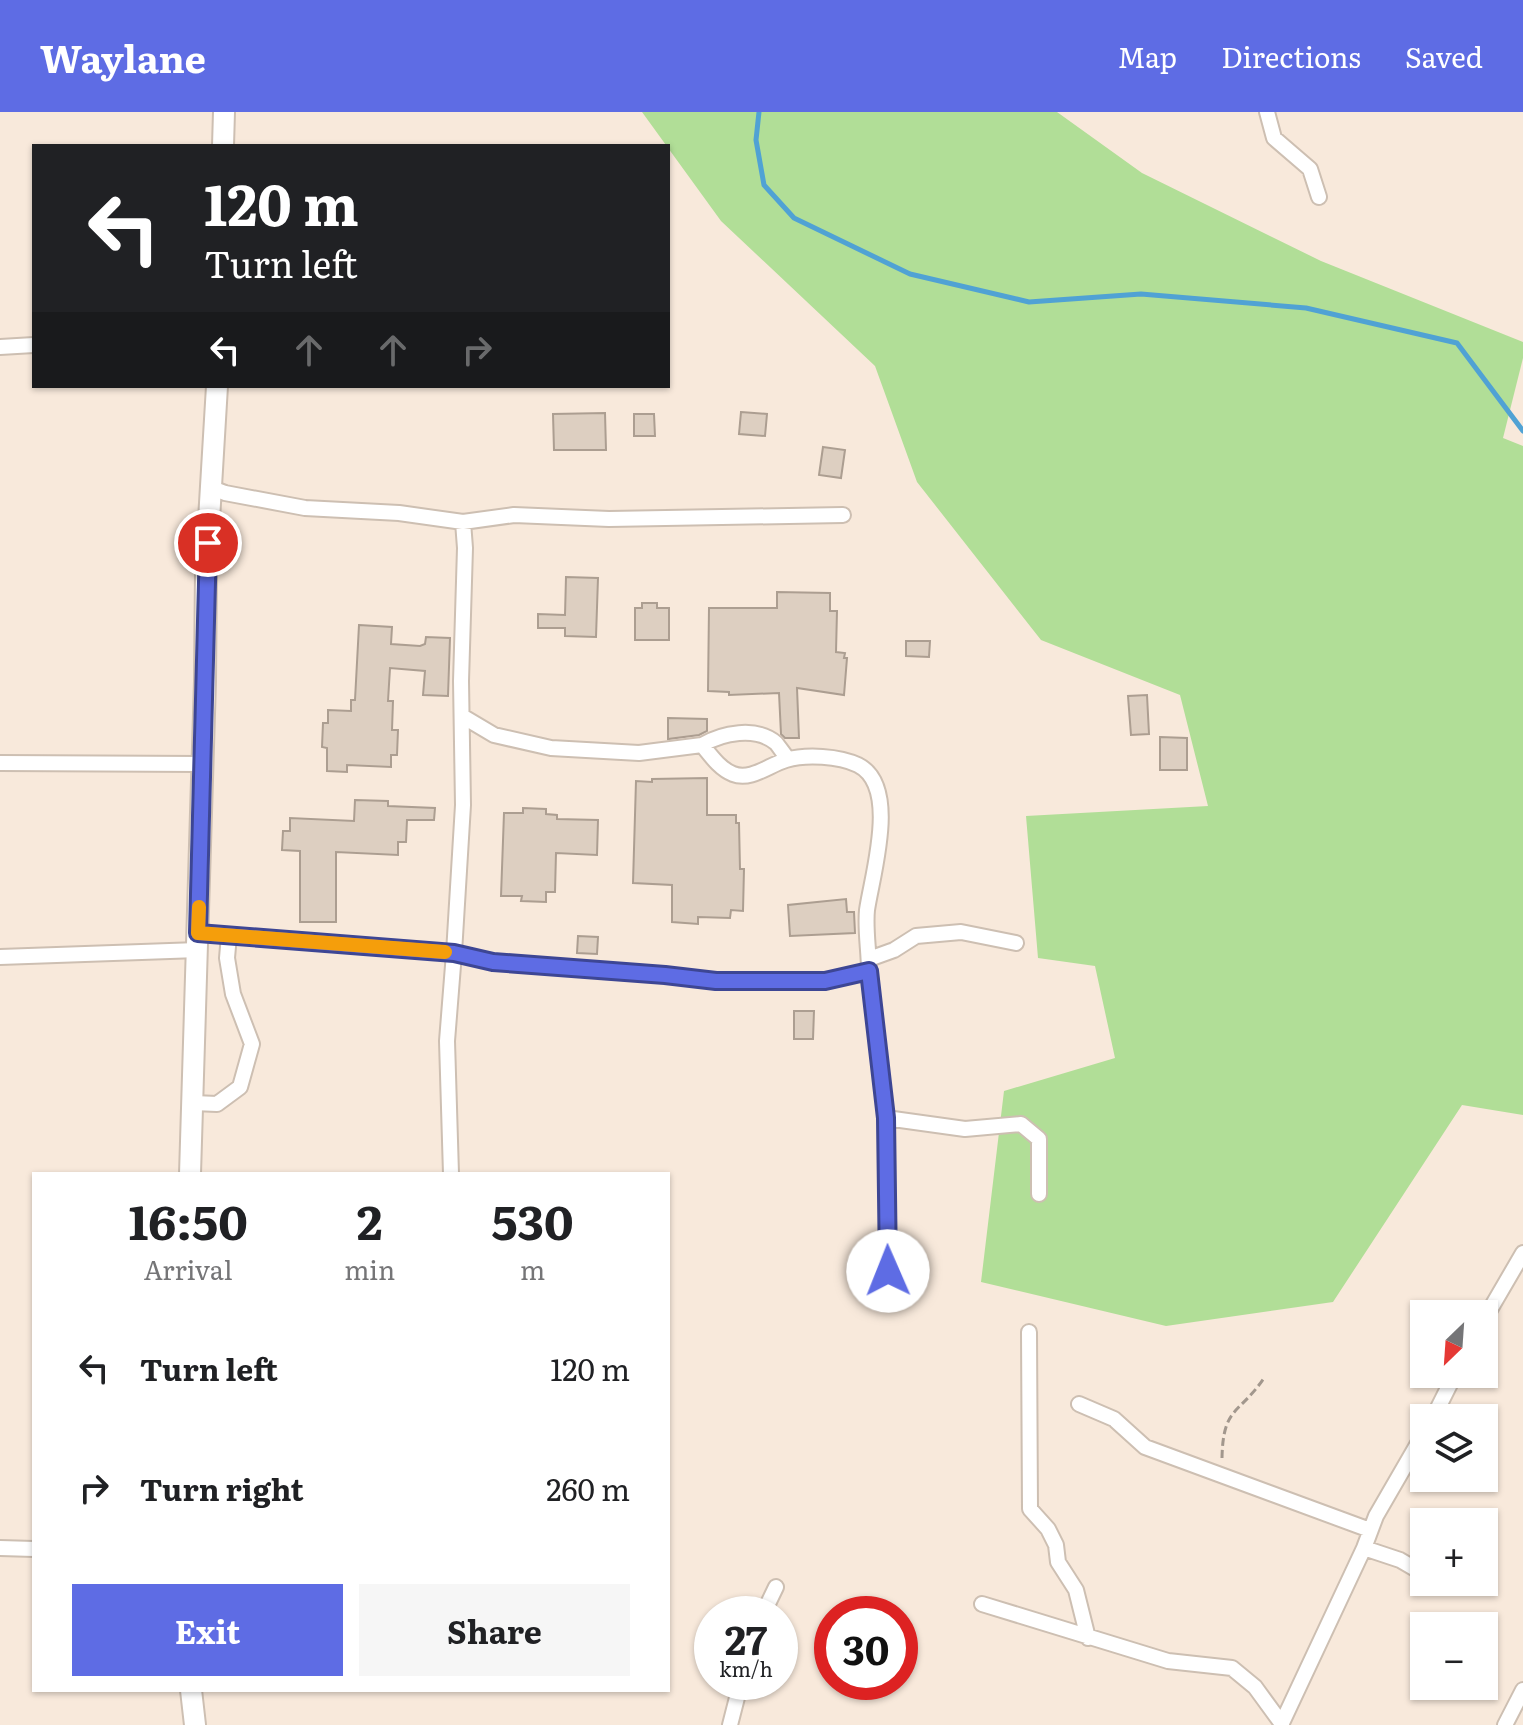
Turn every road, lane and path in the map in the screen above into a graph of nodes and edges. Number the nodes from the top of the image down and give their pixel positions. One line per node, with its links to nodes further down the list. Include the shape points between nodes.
1 (224, 112): 3 (street)
2 (1267, 112): 4 (street, via 1274,138 1310,169)
3 (223, 144)
4 (1319, 197)
5 (32, 345): 6 (street)
6 (0, 347)
7 (217, 388): 8 (street)
8 (212, 488): 10 (street, via 305,508); 17 (street)
9 (843, 515): 10 (street, via 514,515)
10 (463, 522): 11 (street)
11 (462, 716): 12 (street); 13 (street)
12 (494, 735): 13 (street); 14 (street, via 551,748 639,753)
13 (461, 743): 21 (street, via 463,805)
14 (702, 745): 15 (street, via 738,733 756,734 775,742); 15 (street, via 724,769 740,776)
15 (788, 759): 23 (street, via 833,758 860,766 871,778 882,809 867,912)
16 (0, 763): 17 (street)
17 (201, 764): 19 (street)
18 (229, 935): 19 (street); 21 (street); 24 (street, via 233,994 252,1044 240,1087 217,1104)
19 (198, 941): 22 (street); 24 (street)
20 (1016, 943): 23 (street, via 961,932 916,936)
21 (454, 953): 23 (street, via 493,962 716,981 825,981); 27 (street, via 447,1041)
22 (0, 957)
23 (869, 965): 25 (street)
24 (194, 1103): 26 (street)
25 (886, 1118): 28 (street, via 965,1129 1021,1124 1039,1139); 30 (street)
26 (190, 1172)
27 (451, 1172)
28 (1039, 1194)
29 (1523, 1253): 31 (street)
30 (888, 1271)
31 (1496, 1300)
32 (1029, 1332): 45 (street, via 1030,1509 1056,1545 1058,1562 1076,1590)
33 (1264, 1378): 36 (path, via 1227,1420)
34 (1079, 1404): 36 (street, via 1114,1419 1145,1447)
35 (1410, 1458): 37 (street)
36 (1224, 1477): 37 (street)
37 (1370, 1530): 39 (street)
38 (0, 1548): 40 (street)
39 (1364, 1548): 41 (street); 49 (street)
40 (32, 1549)
41 (1410, 1566)
42 (776, 1587): 43 (street)
43 (772, 1596)
44 (982, 1604): 45 (street)
45 (1088, 1638): 49 (street, via 1168,1661 1232,1668 1255,1687)
46 (1523, 1690): 52 (street)
47 (191, 1692): 50 (street)
48 (736, 1700): 51 (street)
49 (1282, 1724)
50 (195, 1725)
51 (730, 1725)
52 (1505, 1725)

